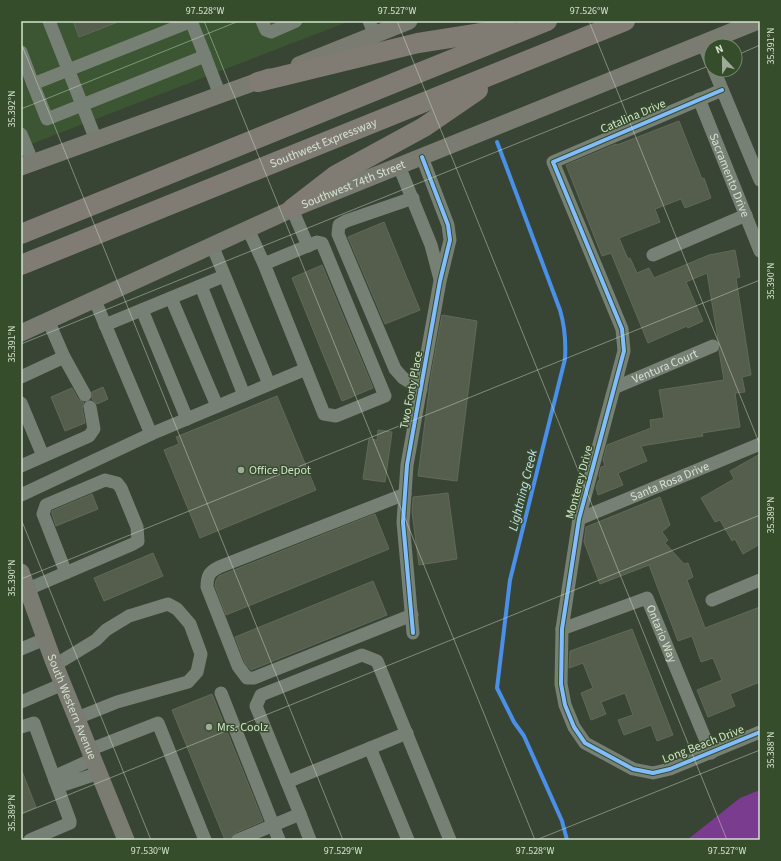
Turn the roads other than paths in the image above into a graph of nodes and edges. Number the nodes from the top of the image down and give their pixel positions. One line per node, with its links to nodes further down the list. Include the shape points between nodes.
1 (49, 21): 15 (street)
2 (192, 21): 13 (street); 15 (street)
3 (262, 21): 4 (street, via 266,30 271,32)
4 (296, 21)
5 (409, 21): 9 (main road)
6 (625, 21): 14 (highway, Southwest Expressway)
7 (758, 21): 10 (main road, Southwest 74th Street)
8 (544, 22): 17 (highway, via 418,43); 34 (highway)
9 (372, 28): 17 (main road)
10 (716, 38)
11 (703, 43): 25 (main road, Southwest 74th Street)
12 (22, 56): 18 (street)
13 (205, 56): 20 (street); 22 (street)
14 (510, 68): 31 (highway, via 424,127 336,175); 40 (highway, Southwest Expressway)
15 (69, 70): 18 (street); 22 (street)
16 (717, 78): 19 (street)
17 (258, 82): 20 (main road)
18 (33, 84): 22 (street, via 47,119)
19 (722, 90): 21 (street, Catalina Drive); 29 (street)
20 (220, 96): 24 (main road)
21 (699, 99): 26 (street, Catalina Drive); 32 (street, Sacramento Drive)
22 (82, 105): 24 (street)
23 (21, 134): 27 (street)
24 (96, 140): 27 (main road)
25 (422, 157): 28 (main road, Southwest 74th Street); 42 (street, Two Forty Place, via 448,225 450,240)
26 (553, 162): 55 (street, Monterey Drive, via 622,329 624,350)
27 (27, 165)
28 (399, 166): 30 (street, Two Forty Place); 31 (main road, Southwest 74th Street)
29 (760, 180)
30 (413, 198): 42 (street, Two Forty Place, via 431,245); 56 (street, via 346,221 339,226 338,234 395,369 403,378)
31 (292, 209): 33 (main road, Southwest 74th Street); 36 (street)
32 (746, 215): 37 (street, Sacramento Drive); 38 (street)
33 (248, 229): 35 (main road, Southwest 74th Street); 39 (street)
34 (21, 234)
35 (212, 245): 41 (street); 44 (main road, Southwest 74th Street)
36 (308, 246): 39 (street); 52 (street, via 317,242 325,247 385,396 336,416 324,414)
37 (760, 251)
38 (653, 255)
39 (264, 264): 52 (street)
40 (21, 265)
41 (224, 276): 43 (street); 54 (street)
42 (440, 281): 56 (street, Two Forty Place)
43 (201, 286): 45 (street); 57 (street)
44 (94, 298): 47 (main road, Southwest 74th Street); 48 (street)
45 (171, 298): 46 (street); 59 (street)
46 (142, 310): 48 (street); 60 (street)
47 (48, 320): 49 (main road, Southwest 74th Street); 51 (street)
48 (105, 325): 61 (street)
49 (21, 333)
50 (713, 346): 55 (street, Ventura Court)
51 (64, 357): 53 (street); 63 (street, via 88,401 94,429 89,436)
52 (306, 369): 54 (street)
53 (21, 377)
54 (269, 384): 57 (street)
55 (616, 387): 67 (street, Monterey Drive)
56 (422, 389): 65 (street, Two Forty Place, via 406,465)
57 (244, 395): 59 (street)
58 (21, 403): 63 (street)
59 (217, 406): 60 (street)
60 (187, 419): 61 (street)
61 (151, 434): 66 (street)
62 (760, 444): 67 (street, Santa Rosa Drive)
63 (43, 456): 64 (street)
64 (21, 466)
65 (405, 494): 73 (street, Two Forty Place, via 403,522); 73 (street, via 219,567 207,578 207,587 238,666 247,678 254,678)
66 (21, 495)
67 (579, 518): 74 (street, Monterey Drive)
68 (21, 572): 71 (main road, South Western Avenue)
69 (66, 573): 69 (street, via 138,542 137,527 117,483 105,480 46,505 42,514); 71 (street)
70 (760, 580): 72 (street)
71 (28, 589): 76 (main road, South Western Avenue)
72 (712, 600)
73 (412, 615): 75 (street, Two Forty Place)
74 (562, 629): 87 (street, Ontario Way, via 647,598); 89 (street, Monterey Drive, via 561,684 565,705 574,727 585,743 633,769)
75 (414, 633)
76 (46, 639): 77 (street); 78 (main road, South Western Avenue)
77 (21, 649)
78 (55, 665): 79 (main road, South Western Avenue); 82 (street, via 129,616 168,604 178,609 190,624 201,654 197,672 188,682 117,702)
79 (63, 684): 81 (street); 82 (main road, South Western Avenue)
80 (221, 693): 93 (street)
81 (21, 702)
82 (77, 718): 88 (main road, South Western Avenue)
83 (21, 727): 90 (street, via 34,723)
84 (760, 732): 87 (street, Long Beach Drive)
85 (406, 733): 86 (street); 91 (street, via 377,661 362,655 261,695 256,706); 101 (street)
86 (370, 748): 91 (street); 100 (street)
87 (711, 753): 89 (street, Long Beach Drive)
88 (94, 761): 90 (street, via 60,774); 95 (main road, South Western Avenue); 96 (street, via 158,723)
89 (653, 773)
90 (55, 781): 94 (street, via 70,823)
91 (287, 782): 92 (street)
92 (300, 814): 93 (street); 99 (street)
93 (273, 825): 97 (street); 98 (street)
94 (41, 839)
95 (126, 840)
96 (205, 840)
97 (238, 840)
98 (279, 840)
99 (310, 840)
100 (408, 840)
101 (450, 840)

